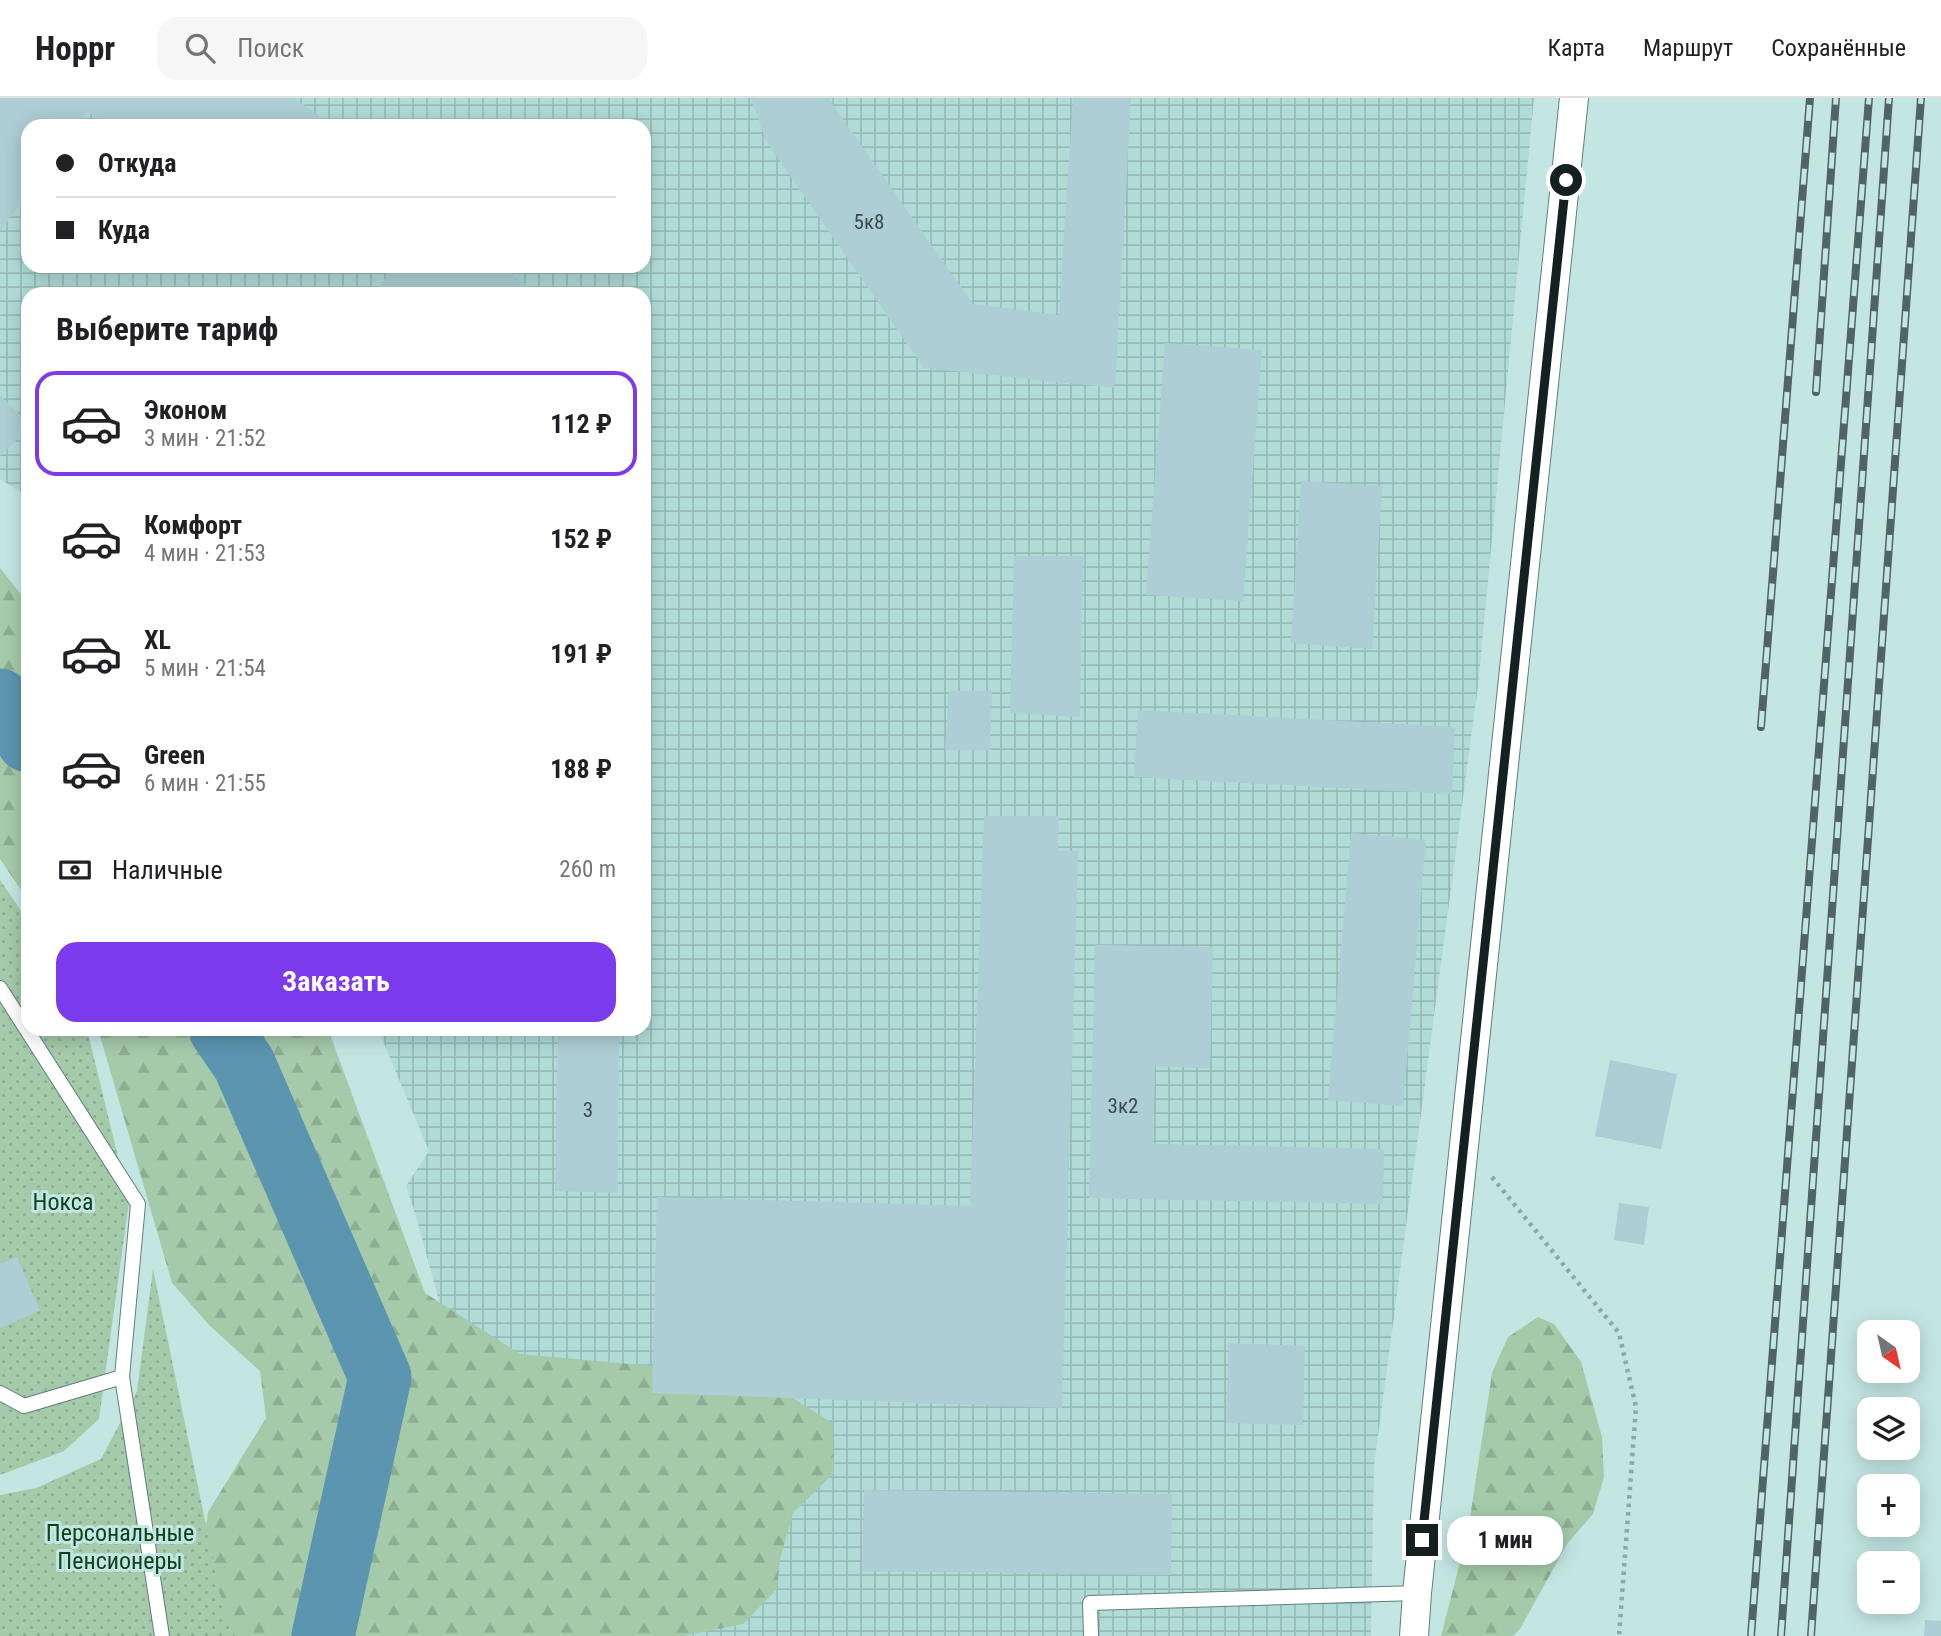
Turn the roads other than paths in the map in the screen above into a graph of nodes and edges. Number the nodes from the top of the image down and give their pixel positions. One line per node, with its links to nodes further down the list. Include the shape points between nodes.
1 (1574, 98): 7 (street)
2 (0, 988): 3 (lane)
3 (21, 1021)
4 (31, 1036): 5 (lane, via 138,1205)
5 (122, 1377): 6 (lane, via 24,1406); 8 (lane)
6 (0, 1393)
7 (1417, 1593): 9 (lane, via 1090,1603); 10 (street)
8 (162, 1636)
9 (1091, 1636)
10 (1414, 1636)

